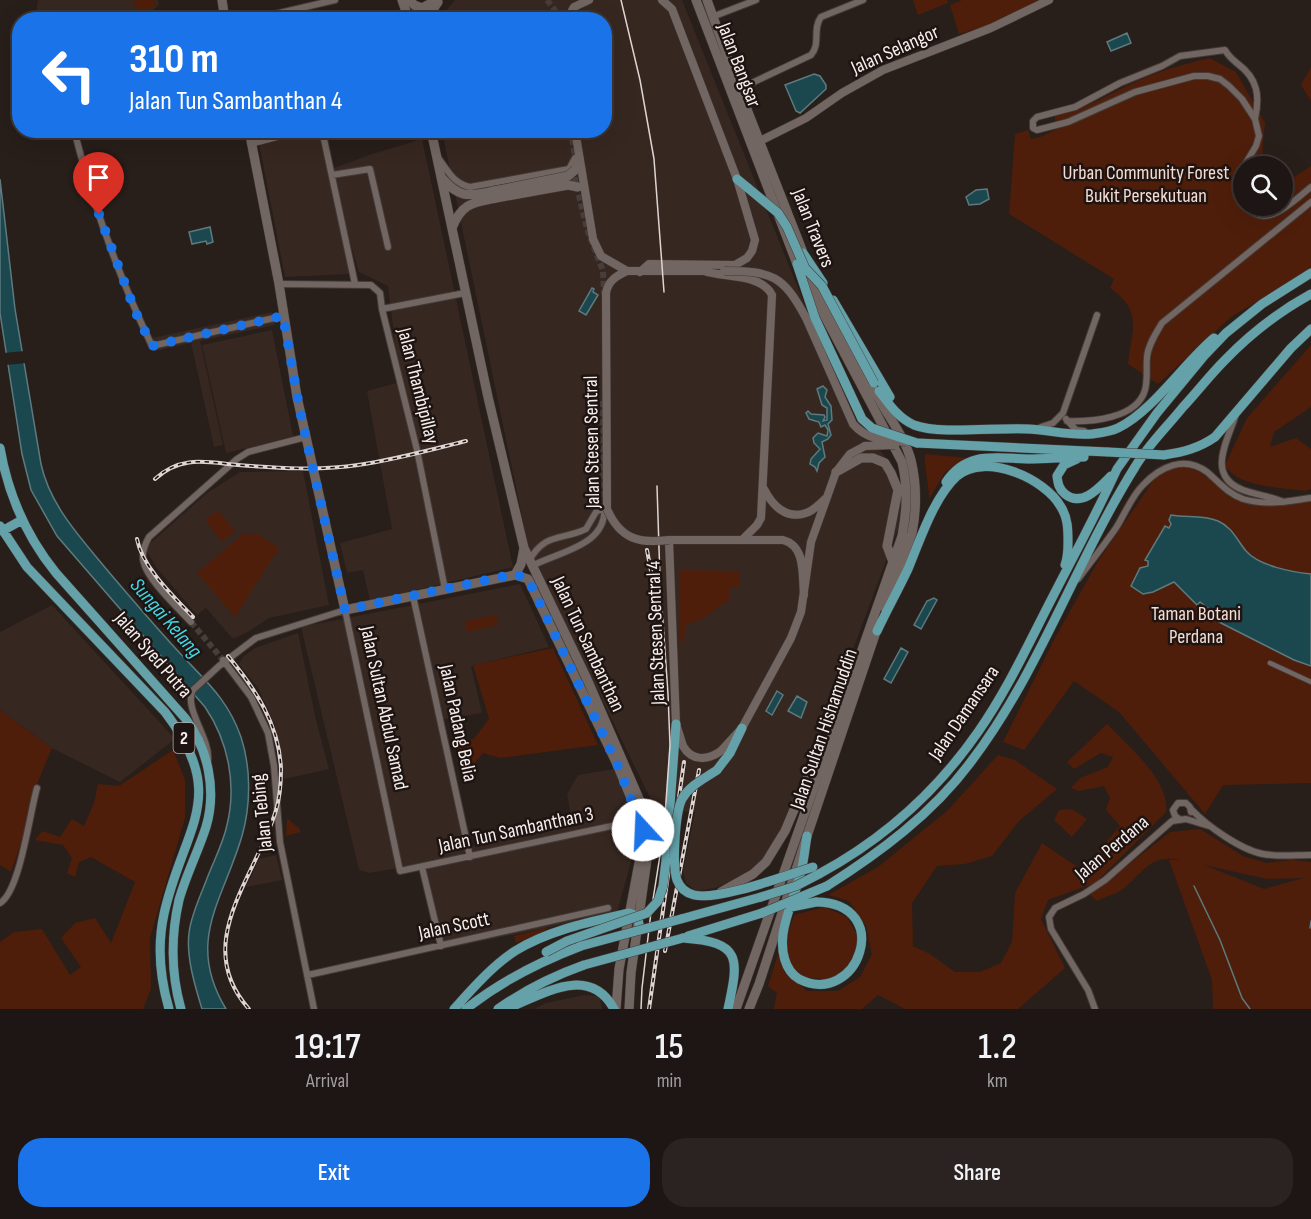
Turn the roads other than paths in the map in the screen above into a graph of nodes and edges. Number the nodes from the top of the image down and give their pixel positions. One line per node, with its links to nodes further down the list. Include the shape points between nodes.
1 (335, 0): 12 (street)
2 (404, 0): 3 (main road, via 422,8)
3 (438, 0)
4 (589, 0): 13 (street)
5 (662, 0): 31 (street, via 672,9)
6 (689, 0): 25 (main road, via 732,110)
7 (696, 0): 25 (main road, Jalan Bangsar)
8 (707, 0): 14 (main road, Jalan Travers)
9 (756, 0): 14 (street)
10 (862, 0): 15 (street, via 821,16 811,56)
11 (1049, 0): 23 (street, Jalan Selangor, via 991,28 884,70)
12 (283, 12)
13 (571, 12)
14 (712, 17): 15 (main road, Jalan Travers)
15 (739, 89): 23 (main road, Jalan Travers)
16 (1255, 119): 16 (street, via 1258,97 1254,80 1225,50 1180,56 1075,107 1037,117 1033,128 1068,122 1135,92 1194,76 1214,77 1229,86); 27 (street, via 1259,136)
17 (76, 138): 52 (street, via 91,196 152,346)
18 (251, 138): 24 (main road, Jalan Sultan Abdul Samad)
19 (271, 138): 24 (street)
20 (324, 138): 29 (street)
21 (433, 138): 26 (main road, Jalan Tun Sambanthan)
22 (576, 138): 28 (street)
23 (760, 141): 39 (main road, Jalan Travers)
24 (251, 143): 45 (main road, Jalan Sultan Abdul Samad)
25 (752, 148): 40 (main road, Jalan Travers)
26 (437, 156): 28 (street, via 454,179 470,187 569,169); 30 (main road, Jalan Tun Sambanthan)
27 (1250, 156)
28 (577, 159): 33 (street); 34 (main road, bridge, via 575,170 568,176)
29 (332, 175): 38 (street, via 370,169); 46 (street)
30 (441, 176): 34 (main road, via 452,189 464,195); 37 (main road, Jalan Tun Sambanthan)
31 (737, 179): 43 (street, via 755,240 747,258 735,265 650,264); 54 (main road, bridge, via 778,213 805,268 822,286)
32 (1311, 187): 35 (street)
33 (581, 191): 34 (main road, bridge, via 568,185); 41 (street, via 599,253)
34 (495, 195): 37 (main road, via 467,205)
35 (1293, 200)
36 (1311, 202): 58 (street, via 1162,323 1149,348 1144,392 1137,402 1098,421)
37 (452, 228): 47 (main road, Jalan Tun Sambanthan)
38 (388, 247)
39 (803, 253): 55 (main road, Jalan Travers, via 833,318); 59 (main road, via 894,403)
40 (797, 264): 63 (main road, bridge, via 815,318 862,419 872,428); 67 (main road, Jalan Travers)
41 (627, 271): 43 (street); 75 (street, Jalan Stesen Sentral, via 613,279 606,293)
42 (704, 271): 43 (street); 63 (street, bridge, via 762,272 777,279 799,304 853,424 865,436); 70 (street, via 756,281 766,285 772,295)
43 (640, 272)
44 (1311, 273): 50 (main road, Jalan Damansara)
45 (279, 284): 46 (street, Jalan Thambipillay); 52 (main road, Jalan Sultan Abdul Samad)
46 (356, 284): 49 (street, Jalan Thambipillay, via 376,287)
47 (465, 293): 49 (street); 80 (main road, Jalan Tun Sambanthan)
48 (1311, 294): 84 (main road, Jalan Damansara, via 1225,359 1157,437 1118,497)
49 (382, 309): 85 (street, Jalan Thambipillay)
50 (1249, 314): 61 (main road, via 1199,350 1170,385 1138,414 1119,428); 68 (main road, Jalan Damansara, via 1204,356)
51 (1097, 315): 56 (street)
52 (283, 316): 62 (main road, Jalan Sultan Abdul Samad)
53 (1311, 329): 57 (main road)
54 (876, 387): 55 (main road); 59 (main road, via 901,417)
55 (884, 408): 67 (main road, Jalan Travers, via 900,435)
56 (1063, 413): 58 (street); 60 (street, via 1047,426)
57 (1236, 414): 65 (main road, bridge, via 1200,447 1164,455); 73 (street, via 1223,451 1222,472 1228,482 1240,489)
58 (1067, 421): 61 (street, via 1076,430)
59 (926, 427): 60 (main road)
60 (1028, 429): 61 (main road)
61 (1099, 433)
62 (306, 437): 88 (main road, Jalan Sultan Abdul Samad); 89 (street, via 248,452 149,537 142,559 146,570)
63 (917, 443): 65 (main road); 69 (street, bridge, via 866,446 850,454)
64 (0, 448): 76 (main road, Jalan Syed Putra / 2)
65 (1108, 452): 66 (main road)
66 (1084, 457): 68 (main road, via 1059,471 1060,488 1072,498 1090,495); 74 (main road, via 983,457 970,461 953,471)
67 (906, 460): 81 (main road, Jalan Sultan Hishamuddin, via 907,509); 91 (main road, Jalan Sultan Hishamuddin, via 916,489 915,520)
68 (1117, 469): 90 (main road, Jalan Damansara)
69 (836, 472): 71 (street); 81 (main road, via 861,458 885,463 898,490 887,546)
70 (764, 487): 71 (street, via 773,503 788,514 807,513); 79 (street, via 761,518)
71 (826, 498): 87 (street, via 811,542)
72 (1311, 498): 73 (street)
73 (1283, 502): 84 (street, via 1271,504 1232,494 1197,466 1168,466 1140,488)
74 (937, 503): 90 (main road, via 958,476 987,466 1025,477 1050,493 1061,506 1067,522 1067,559); 91 (main road)
75 (605, 507): 78 (street, Jalan Stesen Sentral, bridge, via 619,529 638,541); 82 (street, via 596,512 584,531 546,541 536,548); 82 (street, via 602,524 581,546)
76 (22, 520): 77 (main road); 98 (main road, Jalan Syed Putra / 2, via 47,562 190,724)
77 (1, 529): 122 (main road, Jalan Syed Putra / 2, via 51,594 165,712 193,758 199,788 197,812 162,928 160,961)
78 (669, 540): 79 (street, Jalan Stesen Sentral); 95 (street, Jalan Stesen Sentral 4)
79 (742, 540): 87 (street, Jalan Stesen Sentral, via 783,540 796,545)
80 (524, 548): 82 (main road, Jalan Tun Sambanthan); 83 (main road)
81 (893, 562): 96 (main road, Jalan Sultan Hishamuddin)
82 (530, 563): 117 (main road, Jalan Tun Sambanthan, via 587,679 650,824)
83 (515, 574): 85 (main road); 103 (main road, Jalan Tun Sambanthan, via 528,579 542,604)
84 (1073, 587): 116 (main road, Jalan Damansara, bridge, via 1007,710 943,795 861,864 826,886)
85 (445, 589): 86 (main road)
86 (413, 596): 88 (main road); 108 (street, Jalan Padang Belia)
87 (804, 596): 97 (street, via 791,638)
88 (345, 610): 92 (street, via 256,638); 110 (street, Jalan Sultan Abdul Samad)
89 (191, 622)
90 (1036, 630): 111 (main road, Jalan Damansara, via 987,718 919,802 844,861)
91 (877, 631): 106 (main road, Jalan Sultan Hishamuddin)
92 (222, 663): 98 (street, via 190,695 207,746); 120 (street, Jalan Tebing, via 256,705 268,733 274,758 280,842)
93 (1270, 663): 94 (street)
94 (1311, 682)
95 (676, 724): 97 (street, Jalan Stesen Sentral 4, bridge, via 687,753 697,758 711,758 721,752); 121 (main road, bridge, via 666,860 658,901 647,913 546,952)
96 (835, 727): 112 (main road, via 771,855 753,874); 132 (main road, Jalan Sultan Hishamuddin)
97 (742, 728): 112 (main road, bridge, via 717,770 692,787 678,810 676,879 690,894)
98 (208, 767): 123 (main road, Jalan Syed Putra / 2, via 208,818 182,890 174,928 174,967)
99 (37, 788): 113 (street, via 12,886)
100 (1191, 809): 101 (street, via 1181,802); 102 (street); 105 (street)
101 (1173, 810): 102 (street, via 1175,816); 104 (street, Jalan Perdana)
102 (1183, 819): 104 (street, Jalan Perdana); 105 (street)
103 (640, 820): 108 (street, Jalan Tun Sambanthan 3); 115 (main road, Jalan Tun Sambanthan, via 643,838)
104 (1165, 826): 134 (street, Jalan Perdana, via 1105,880 1054,908 1049,917)
105 (1209, 826): 107 (street, via 1260,854)
106 (807, 836): 116 (main road, bridge, via 801,873 784,926 782,941 788,969 797,979 825,988 850,974 859,961 860,928 852,914 829,902 816,902); 133 (main road, Jalan Sultan Hishamuddin)
107 (1311, 855)
108 (470, 856): 109 (street, Jalan Tun Sambanthan 3)
109 (422, 867): 110 (street, Jalan Tun Sambanthan 3); 119 (street)
110 (400, 869)
111 (816, 871): 112 (main road, bridge); 121 (main road, bridge, via 796,886 581,946 543,960)
112 (719, 893)
113 (0, 903)
114 (608, 908): 119 (street, Jalan Scott)
115 (629, 913): 117 (main road, via 637,916); 125 (main road, via 570,928 524,946 503,960); 129 (main road, Jalan Tun Sambanthan)
116 (762, 913): 118 (main road, Jalan Damansara)
117 (639, 924): 130 (main road, Jalan Tun Sambanthan)
118 (683, 938): 127 (main road, Jalan Damansara, bridge, via 553,976); 131 (main road, via 722,945 734,958)
119 (441, 946): 120 (street, Jalan Scott)
120 (308, 975): 124 (street, Jalan Tebing)
121 (496, 987): 126 (main road)
122 (169, 1009)
123 (181, 1009)
124 (314, 1009)
125 (454, 1009)
126 (466, 1009)
127 (498, 1009)
128 (506, 1009): 129 (main road, via 560,988 583,984 603,994)
129 (615, 1009)
130 (629, 1009)
131 (728, 1009)
132 (736, 1009)
133 (749, 1009)
134 (1095, 1009)

